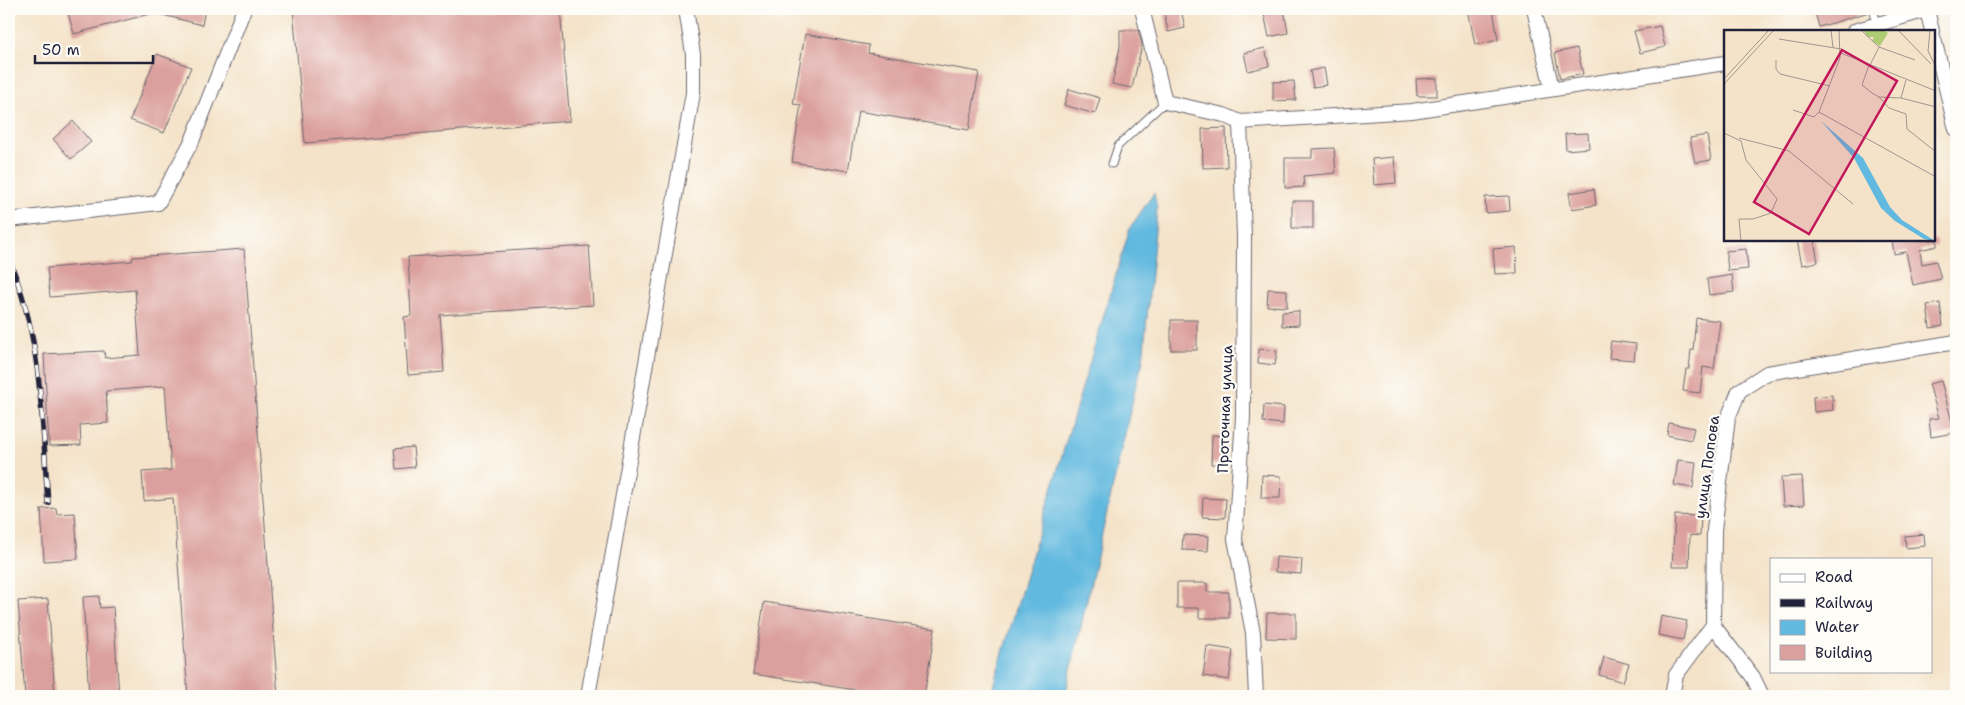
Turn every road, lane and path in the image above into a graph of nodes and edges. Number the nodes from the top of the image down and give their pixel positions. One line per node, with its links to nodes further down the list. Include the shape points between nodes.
1 (244, 9): 17 (street, via 192,141 158,203)
2 (686, 9): 20 (street, via 693,54 693,93)
3 (1142, 9): 13 (street)
4 (1534, 9): 12 (street)
5 (1874, 9): 7 (lane)
6 (1929, 9): 7 (street); 9 (street)
7 (1876, 26): 8 (street)
8 (1858, 30)
9 (1932, 30)
10 (1935, 43): 15 (street)
11 (1724, 63): 12 (street)
12 (1552, 89): 14 (street, via 1412,110)
13 (1165, 102): 14 (street, via 1224,115); 16 (lane, via 1118,146)
14 (1240, 122): 21 (street, Проточная улица, via 1244,237 1243,417 1236,538 1252,633)
15 (1956, 129)
16 (1112, 164)
17 (9, 220)
18 (1956, 342): 19 (street, улица Попова, via 1767,373 1739,391 1728,418 1714,530)
19 (1713, 625): 22 (street, via 1676,675); 23 (street, via 1753,678)
20 (588, 696)
21 (1256, 696)
22 (1672, 696)
23 (1762, 696)

